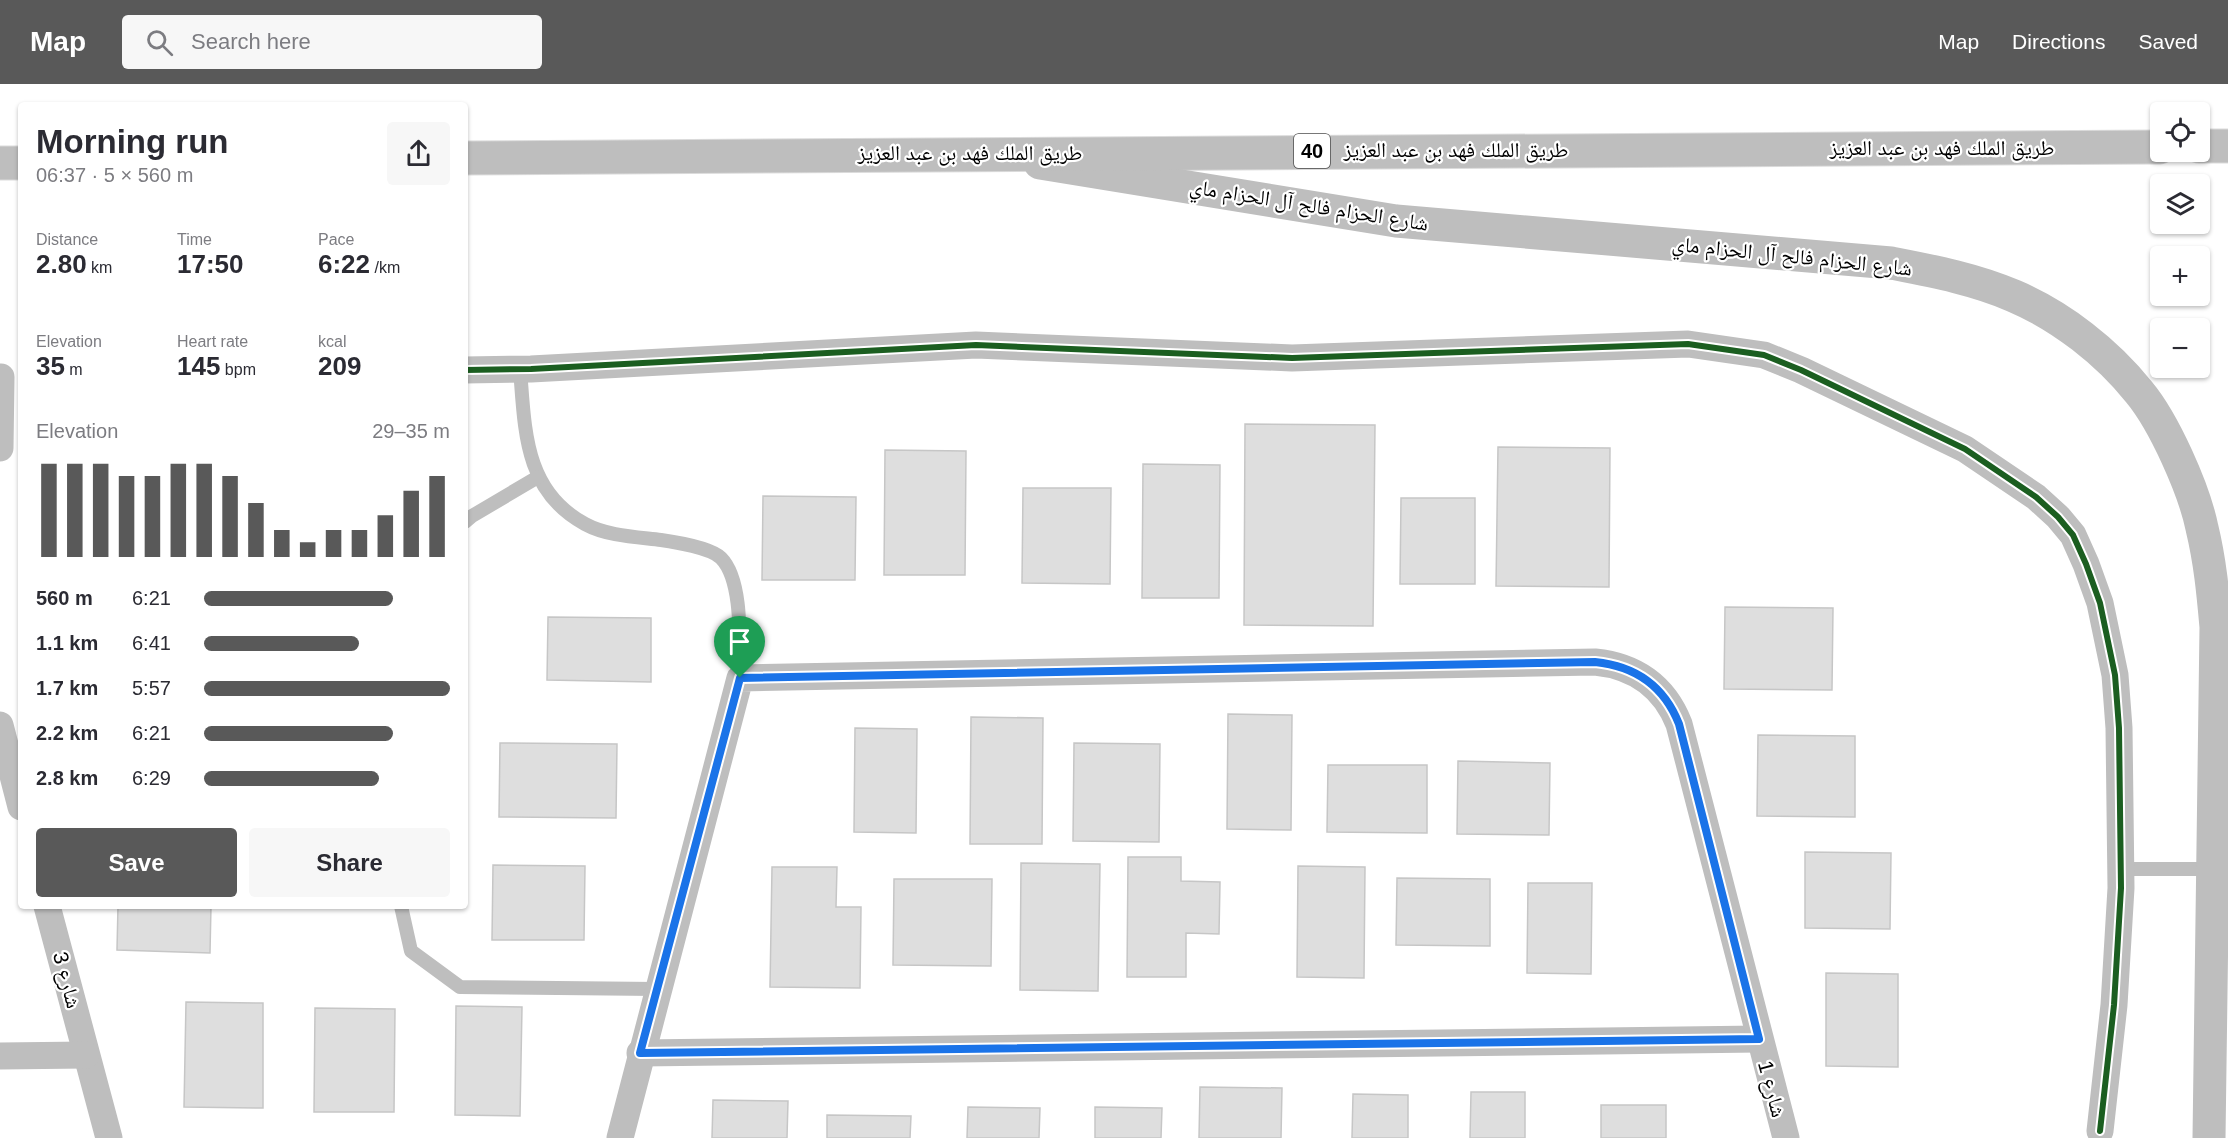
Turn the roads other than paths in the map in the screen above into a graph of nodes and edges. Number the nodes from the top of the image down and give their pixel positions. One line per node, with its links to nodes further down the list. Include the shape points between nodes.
1 (2210, 146): 2 (main road)
2 (2228, 146)
3 (2150, 147): 4 (main road, طريق الملك فهد بن عبد العزيز / 40)
4 (976, 153): 5 (main road, طريق الملك فهد بن عبد العزيز / 40); 18 (main road, شارع الحزام فالح آل الحزام ماي, via 1395,221 1891,263 1958,277 2014,296 2065,323 2140,393 2165,435 2202,525 2212,575 2216,627)
5 (468, 158)
6 (0, 163): 7 (main road)
7 (18, 163)
8 (520, 369): 9 (street); 12 (lane, via 526,439); 17 (street, via 976,345 1292,358 1688,344 1764,355 1965,449 2036,497 2073,536 2100,603 2115,675)
9 (468, 370)
10 (7, 377): 11 (street)
11 (0, 448)
12 (538, 477): 13 (lane); 14 (lane, via 548,496 585,525 622,536 684,543 721,557 731,574 738,607)
13 (468, 519)
14 (740, 678): 21 (street); 22 (street, شارع 1, via 1614,664 1656,686 1679,724)
15 (0, 725): 16 (street)
16 (18, 795)
17 (2121, 869): 18 (lane); 26 (street, via 2114,1005)
18 (2221, 869): 30 (main road, شارع الحزام فالح آل الحزام ماي)
19 (48, 909): 24 (street, شارع 3)
20 (402, 909): 21 (lane, via 411,951 460,987)
21 (657, 989): 23 (street)
22 (1759, 1039): 23 (street, شارع 1); 29 (street, شارع 1)
23 (640, 1053): 28 (street)
24 (87, 1055): 25 (street); 27 (street, شارع 3)
25 (0, 1056)
26 (2100, 1131)
27 (109, 1138)
28 (620, 1138)
29 (1786, 1138)
30 (2209, 1138)

